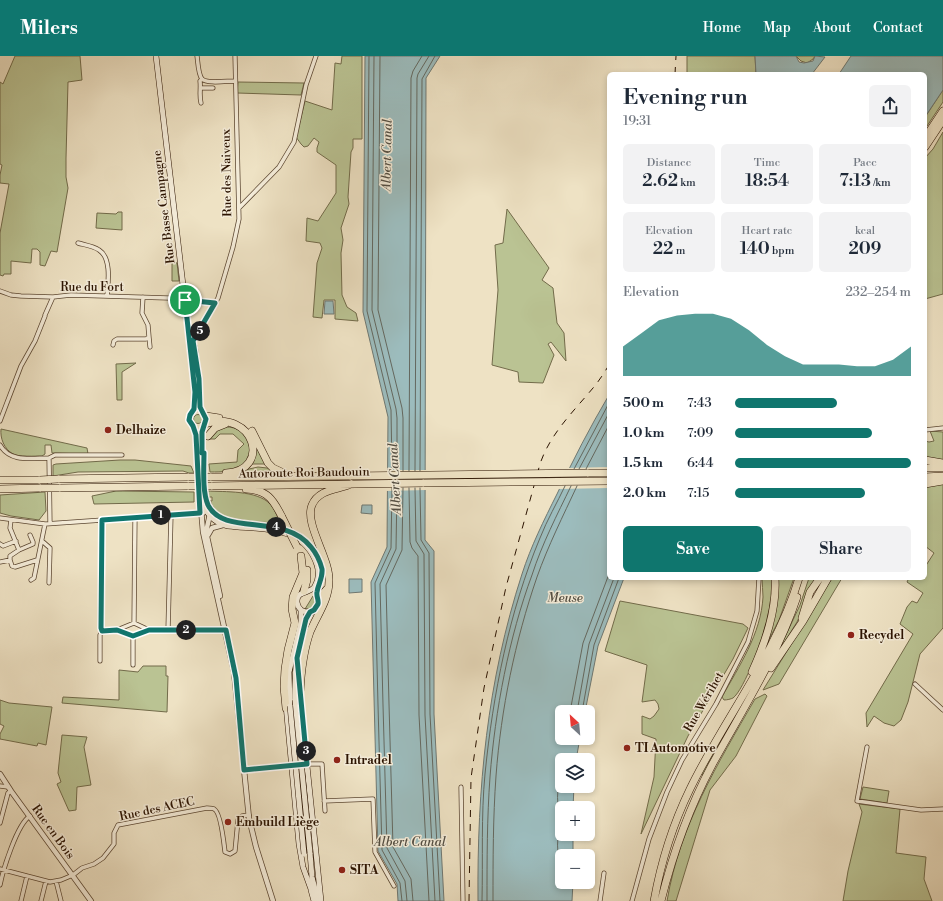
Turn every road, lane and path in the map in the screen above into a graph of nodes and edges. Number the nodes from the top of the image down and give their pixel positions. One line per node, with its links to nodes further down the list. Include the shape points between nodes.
1 (156, 56): 20 (main road, Rue Basse Campagne)
2 (197, 56): 5 (street)
3 (235, 56): 6 (street, Rue des Naiveux)
4 (316, 56): 14 (street, via 306,84 294,142 279,167)
5 (202, 79): 6 (street, via 207,82); 7 (street)
6 (234, 81): 14 (street, Rue des Naiveux)
7 (201, 88): 8 (street); 9 (street)
8 (213, 88)
9 (201, 103)
10 (943, 111): 12 (highway)
11 (943, 120): 13 (highway)
12 (927, 135)
13 (927, 144)
14 (239, 208): 21 (street, Rue des Naiveux, via 233,247)
15 (78, 243): 17 (street, via 100,251 104,256 109,270)
16 (0, 291): 18 (street, Rue du Fort, via 11,295)
17 (107, 296): 18 (street, Rue du Fort, via 71,294); 19 (street, Rue du Fort)
18 (53, 297): 29 (street, via 35,341 21,366)
19 (142, 297): 20 (street, Rue du Fort); 23 (street, via 142,313 150,329)
20 (185, 300): 21 (street); 22 (main road, Rue Basse Campagne)
21 (215, 303): 24 (street, Rue des Naiveux)
22 (188, 328): 24 (main road, Rue Basse Campagne); 27 (main road, Rue Basse Campagne, via 195,387)
23 (149, 337): 25 (street, via 118,339); 26 (street)
24 (193, 341): 28 (main road, Rue Basse Campagne, via 199,379 199,404)
25 (113, 345)
26 (150, 347)
27 (193, 412): 28 (main road); 31 (main road, Rue Basse Campagne, via 189,418)
28 (204, 419): 30 (highway); 31 (main road, via 198,427); 36 (main road, Rue Basse Campagne); 44 (highway, via 234,420 245,424 271,466)
29 (0, 421)
30 (233, 424): 34 (highway, via 218,426); 46 (highway, via 242,428 250,438 253,445 251,458 236,472)
31 (193, 426): 55 (main road, Rue Basse Campagne, via 196,435)
32 (943, 428): 33 (street)
33 (927, 430)
34 (208, 436): 36 (main road)
35 (0, 445): 38 (street, via 16,458)
36 (203, 453): 57 (main road, Rue Basse Campagne, via 203,496); 66 (main road, via 205,494 210,508 226,520)
37 (122, 455): 38 (street, via 55,455)
38 (49, 458): 64 (street)
39 (927, 460): 40 (highway)
40 (943, 463)
41 (927, 468): 42 (highway)
42 (943, 468)
43 (607, 473): 44 (highway, Autoroute Roi Baudouin, bridge)
44 (290, 476): 46 (highway, Autoroute Roi Baudouin)
45 (943, 476): 47 (highway)
46 (210, 477): 48 (highway, Autoroute Roi Baudouin, bridge)
47 (927, 477)
48 (0, 480)
49 (607, 480): 51 (highway, Autoroute Roi Baudouin, bridge)
50 (943, 481): 52 (highway)
51 (351, 484): 53 (highway, Autoroute Roi Baudouin); 85 (highway, via 324,492 317,497 311,508 312,524 328,569)
52 (927, 484)
53 (231, 486): 54 (highway, Autoroute Roi Baudouin, bridge); 73 (highway, bridge, via 234,489 263,492 272,500)
54 (0, 488)
55 (200, 493): 56 (street, Rue Basse Campagne); 57 (main road, Rue Basse Campagne)
56 (200, 513): 57 (street); 58 (street); 94 (street, Rue Basse Campagne)
57 (209, 514): 65 (main road); 66 (main road, via 225,523); 68 (street)
58 (171, 515): 59 (street); 93 (street)
59 (135, 517): 62 (street); 90 (street)
60 (0, 518): 61 (street)
61 (11, 520): 63 (street); 69 (street, via 10,528)
62 (102, 520): 64 (street); 95 (street)
63 (45, 524): 64 (street); 70 (street)
64 (50, 524)
65 (223, 525): 68 (street, via 212,528); 86 (main road, via 279,531 300,540 310,550 318,574 316,583)
66 (256, 525): 87 (main road, via 290,530 309,544 322,569)
67 (30, 535): 72 (street, via 32,544)
68 (207, 536): 94 (street)
69 (16, 541): 71 (street, via 3,546); 72 (street)
70 (42, 542): 75 (street); 84 (street, via 50,548)
71 (0, 544)
72 (19, 550): 74 (street, via 10,556)
73 (301, 556): 86 (highway, via 307,573); 105 (highway, via 303,573 292,600 295,623 285,669 284,687)
74 (10, 560): 75 (street, via 15,567); 76 (street)
75 (37, 560): 77 (street, via 34,578)
76 (0, 562)
77 (31, 580)
78 (759, 580): 140 (street, Rue Wérihet, via 757,611 748,642 716,704 682,760 667,792 649,839)
79 (775, 580): 104 (highway, via 775,599 770,623)
80 (797, 580): 104 (highway, via 777,634)
81 (802, 580): 102 (highway, via 789,620)
82 (819, 580): 96 (highway, via 810,592)
83 (827, 580): 96 (highway)
84 (49, 583)
85 (328, 587): 87 (highway); 103 (highway, via 326,599 310,632 304,653)
86 (307, 591): 87 (main road); 88 (main road, via 299,595 297,600)
87 (318, 597): 89 (main road, via 316,608)
88 (301, 610): 89 (main road); 105 (main road, via 289,672)
89 (310, 612): 98 (main road, via 305,622)
90 (134, 623): 91 (street); 92 (street)
91 (117, 630): 95 (street); 97 (street)
92 (149, 630): 93 (street); 97 (street)
93 (168, 630): 94 (street)
94 (226, 630): 110 (street, via 234,672)
95 (102, 631): 99 (street)
96 (796, 631): 102 (highway)
97 (133, 636): 100 (street)
98 (297, 658): 103 (main road); 121 (main road, bridge, via 295,700)
99 (100, 661)
100 (133, 665)
101 (915, 684): 106 (street)
102 (754, 691): 142 (highway, via 712,765 688,816 673,856)
103 (300, 692): 108 (main road)
104 (743, 695): 141 (highway, via 685,800 667,849)
105 (288, 707): 109 (main road); 121 (main road, bridge)
106 (943, 710)
107 (867, 747): 116 (street, via 858,801 921,810)
108 (307, 764): 109 (street); 115 (street, via 322,764); 137 (main road)
109 (291, 765): 110 (street); 130 (main road, via 301,856)
110 (244, 770): 118 (street)
111 (0, 774): 112 (street, Rue en Bois)
112 (1, 784): 114 (street, Rue en Bois)
113 (461, 787): 138 (street)
114 (9, 789): 119 (street, Rue en Bois); 120 (street)
115 (324, 801): 117 (street); 129 (street, via 373,799 375,852)
116 (943, 809)
117 (325, 811)
118 (249, 815): 124 (street, Rue des ACEC, via 238,820 235,851 230,854 225,852 222,829 217,811 213,808 118,825 114,833 114,844 103,858); 135 (street)
119 (30, 816): 122 (street, via 24,821); 124 (street, Rue en Bois)
120 (0, 822)
121 (307, 854): 130 (main road); 137 (main road)
122 (2, 870): 125 (street); 128 (street)
123 (604, 873): 139 (street)
124 (73, 875): 127 (street); 134 (street, Rue en Bois)
125 (27, 876): 126 (street); 131 (street)
126 (46, 881): 127 (street); 132 (street)
127 (56, 881): 133 (street)
128 (0, 885)
129 (394, 886)
130 (312, 892): 136 (main road)
131 (21, 901)
132 (41, 901)
133 (61, 901)
134 (91, 901)
135 (273, 901)
136 (314, 901)
137 (319, 901)
138 (463, 901)
139 (600, 901)
140 (632, 901)
141 (654, 901)
142 (661, 901)

